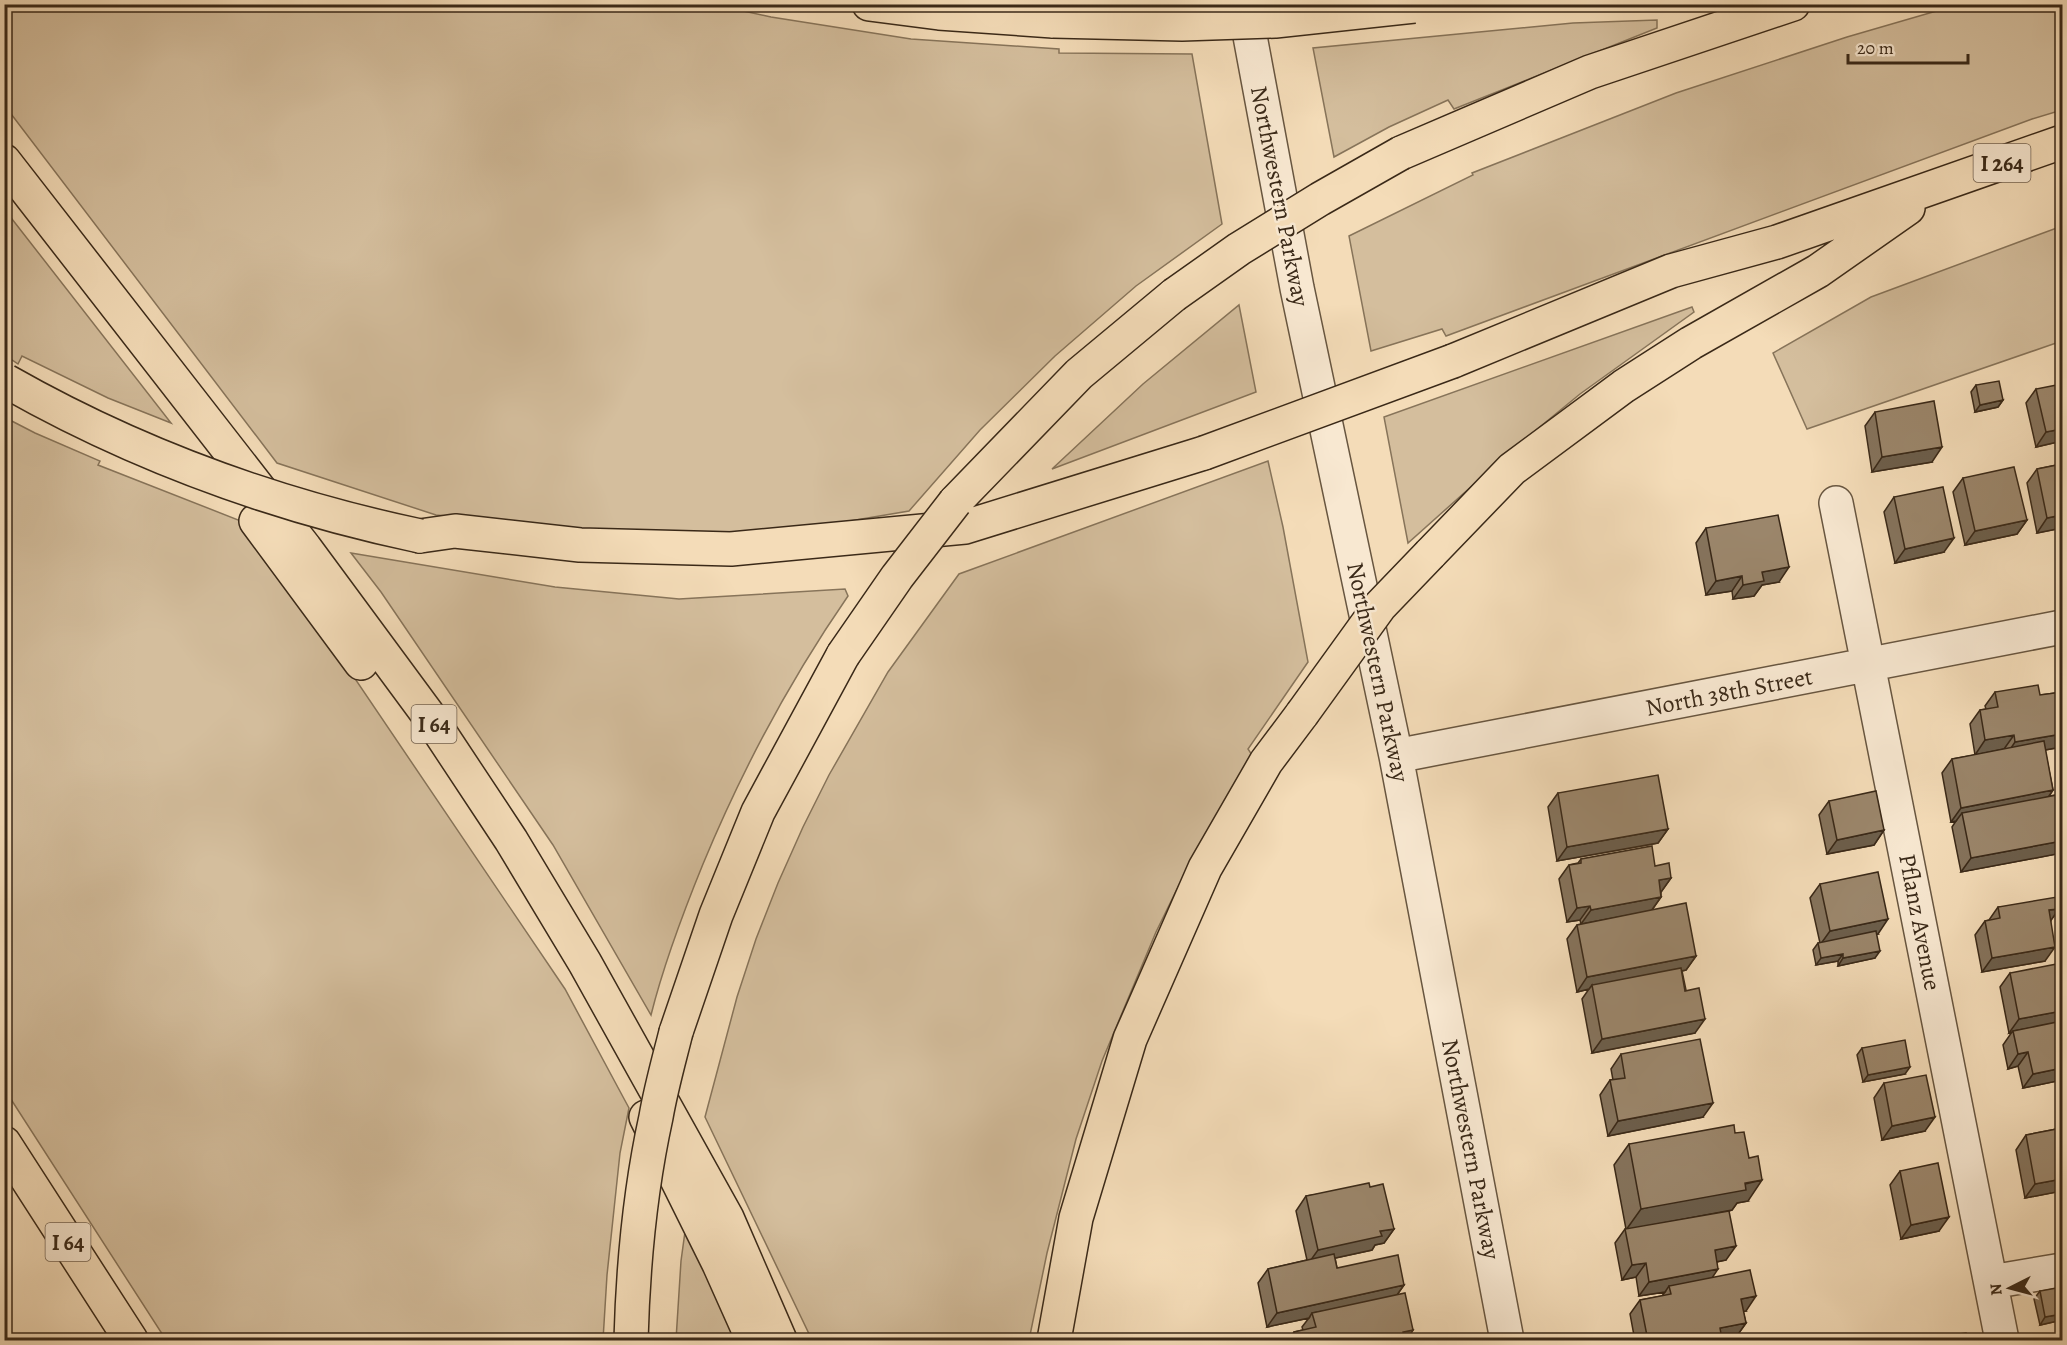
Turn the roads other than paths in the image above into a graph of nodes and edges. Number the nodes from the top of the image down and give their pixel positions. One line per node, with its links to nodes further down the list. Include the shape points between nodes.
1 (869, 4): 4 (highway, bridge, via 939,14 1182,24 1275,21)
2 (1244, 4): 13 (street, Northwestern Parkway, via 1297,288)
3 (1793, 4): 18 (highway, bridge, via 1590,72 1401,153 1320,199 1174,295 1079,374 955,502 843,656 758,812 716,915 676,1032 655,1118 633,1284)
4 (1419, 5)
5 (2062, 142): 7 (highway, I 264)
6 (4, 160): 20 (highway, I 64, via 305,548 429,716 511,840 596,982 727,1218)
7 (1941, 185): 9 (highway, bridge, via 1777,242 1671,271 1453,361 1204,453 965,527 731,549 580,546 455,531 420,536 288,504 212,478 102,432); 21 (highway, bridge, via 1818,272 1691,342 1624,386 1512,469 1380,606 1266,762 1205,868 1130,1039 1076,1218)
8 (4, 193): 19 (highway, via 206,453 436,765 511,877 624,1072)
9 (5, 381)
10 (1836, 503): 12 (street, Pflanz Avenue)
11 (2062, 627): 12 (street, North 38th Street)
12 (1869, 665): 13 (street, North 38th Street); 16 (street, Pflanz Avenue)
13 (1396, 756): 22 (street, Northwestern Parkway)
14 (4, 1143): 17 (highway, I 64)
15 (2062, 1270): 16 (street)
16 (1991, 1282): 23 (street, Pflanz Avenue)
17 (131, 1341)
18 (631, 1341)
19 (753, 1341)
20 (780, 1341)
21 (1054, 1341)
22 (1507, 1341)
23 (2002, 1341)

